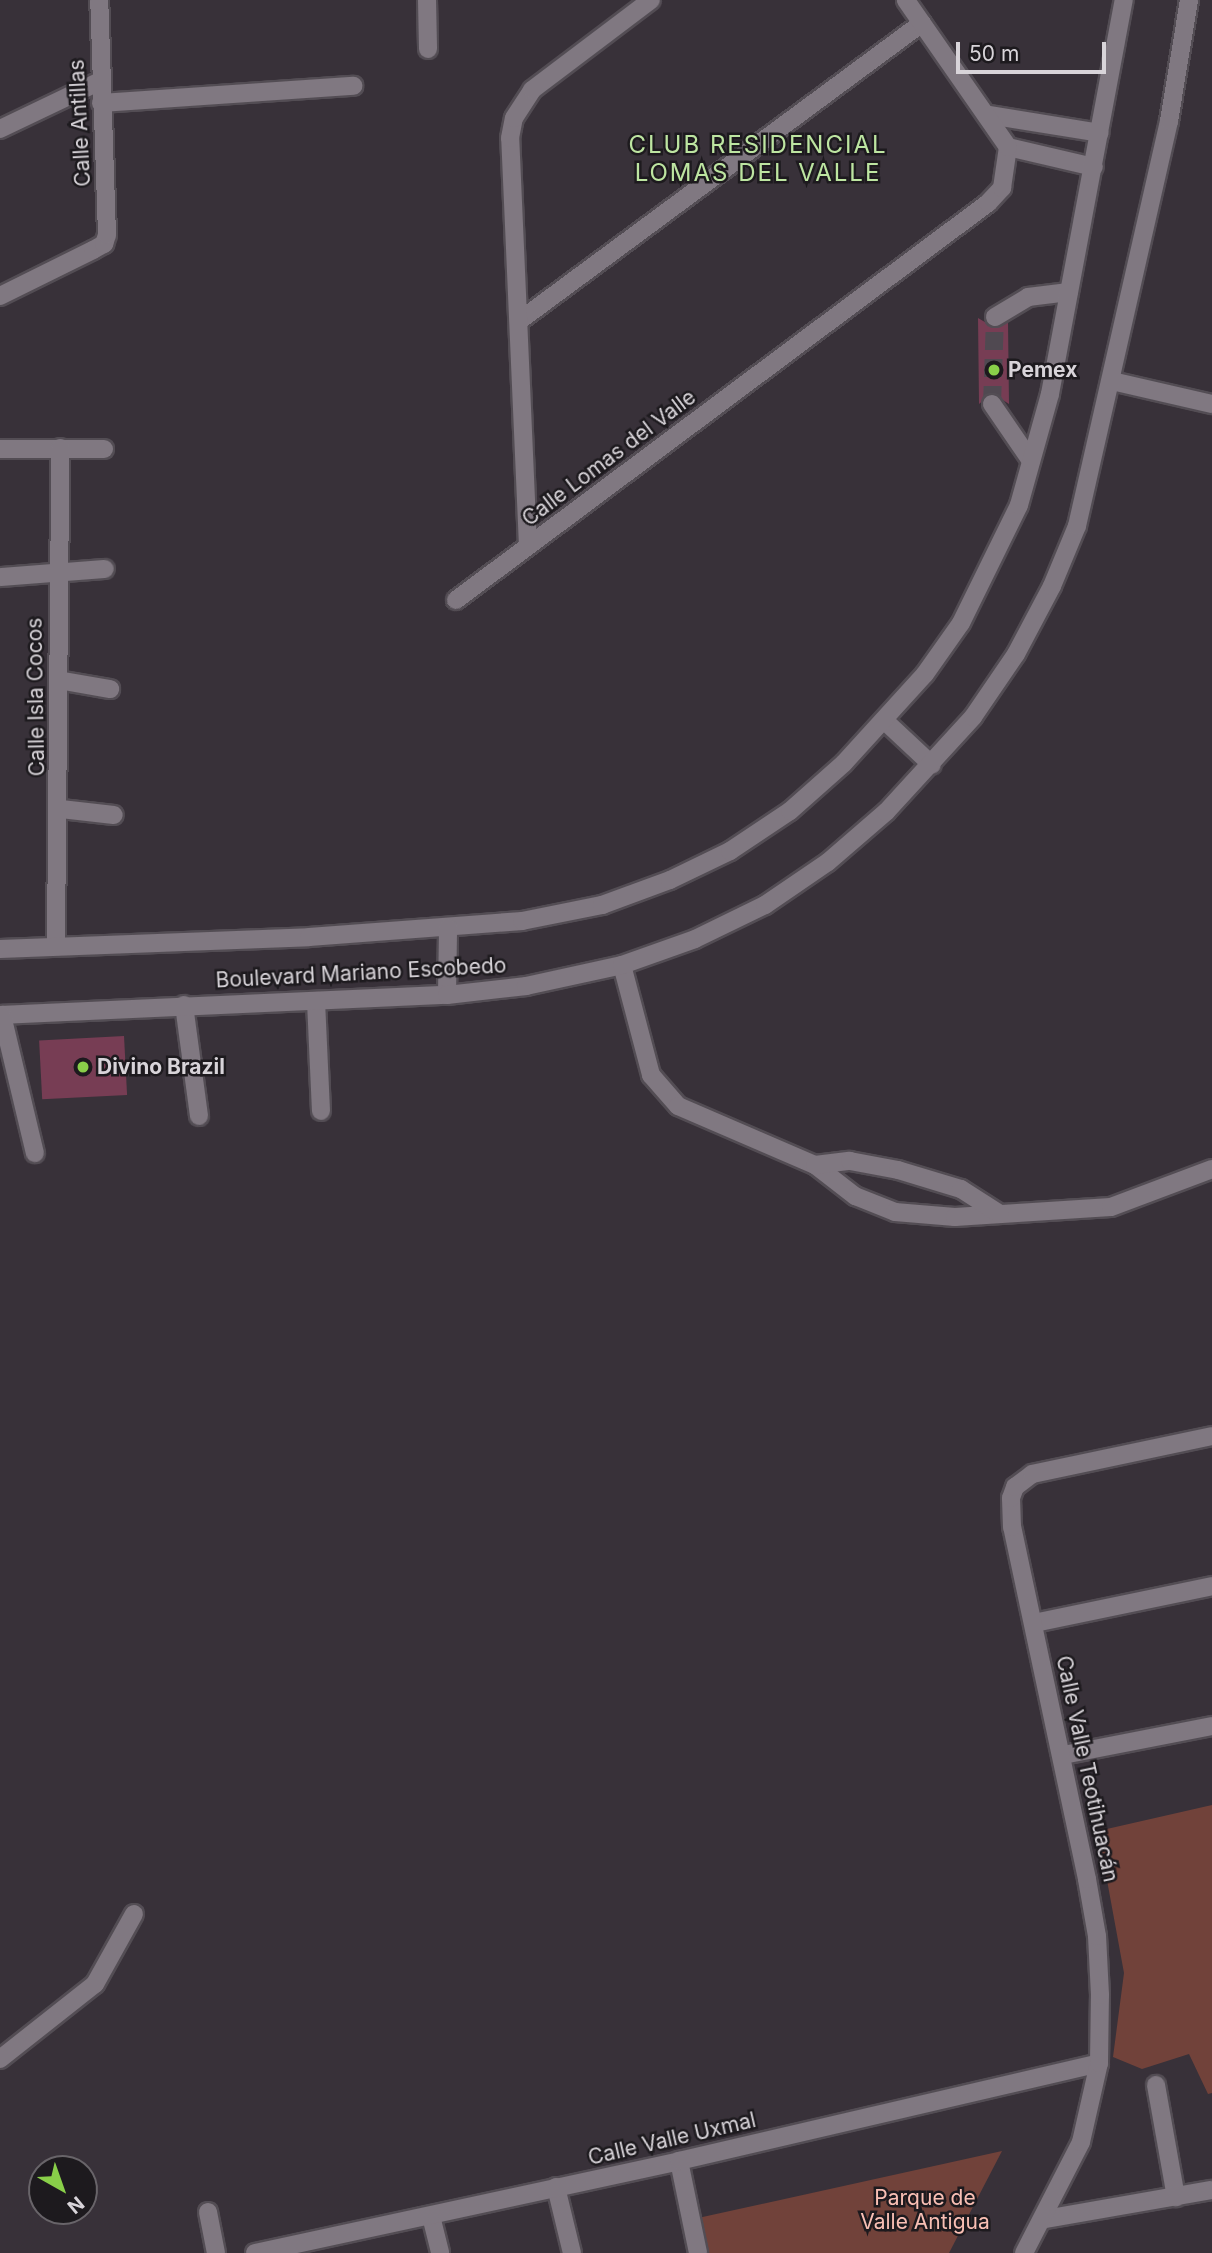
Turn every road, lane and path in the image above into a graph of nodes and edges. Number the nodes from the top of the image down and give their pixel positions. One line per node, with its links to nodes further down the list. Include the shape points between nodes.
1 (99, 0): 9 (street, Calle Antillas)
2 (427, 0): 8 (street)
3 (651, 0): 20 (street, Calle Lomas del Valle, via 520,102 510,138)
4 (906, 0): 7 (street)
5 (1124, 0): 14 (street, Boulevard Mariano Escobedo)
6 (1189, 0): 21 (street, Boulevard Mariano Escobedo, via 1169,121)
7 (922, 23): 12 (street); 20 (street)
8 (428, 49)
9 (100, 81): 11 (street, Calle Antillas); 13 (street)
10 (353, 86): 11 (street)
11 (102, 103): 18 (street, Calle Antillas, via 108,222 104,244)
12 (989, 115): 14 (street); 15 (street)
13 (0, 128)
14 (1100, 133): 16 (street, Boulevard Mariano Escobedo)
15 (1008, 147): 16 (street); 28 (street, Calle Lomas del Valle, via 1002,188 988,203)
16 (1094, 167): 17 (street, Boulevard Mariano Escobedo)
17 (1069, 292): 19 (street, via 1028,297); 27 (street, Boulevard Mariano Escobedo)
18 (0, 296)
19 (995, 317)
20 (519, 321): 28 (street, Calle Lomas del Valle)
21 (1112, 381): 23 (street); 36 (street, Boulevard Mariano Escobedo, via 1077,526 1052,586 1016,654 973,717)
22 (992, 404): 27 (street)
23 (1212, 404)
24 (60, 448): 25 (street); 26 (street); 30 (street, Calle Isla Cocos)
25 (0, 449)
26 (104, 449)
27 (1031, 461): 35 (street, Boulevard Mariano Escobedo, via 1018,505 967,611 925,674)
28 (528, 546): 32 (street)
29 (105, 569): 30 (street)
30 (56, 574): 31 (street); 33 (street, Calle Isla Cocos)
31 (0, 577)
32 (456, 600)
33 (58, 680): 34 (street); 37 (street, Calle Isla Cocos)
34 (110, 689)
35 (885, 721): 36 (street); 39 (street, Boulevard Mariano Escobedo, via 790,811 730,851 670,880 602,905 522,921)
36 (932, 765): 42 (street, Boulevard Mariano Escobedo, via 837,853 765,905 695,939)
37 (61, 809): 38 (street); 40 (street, Calle Isla Cocos)
38 (114, 815)
39 (448, 928): 40 (street, Boulevard Mariano Escobedo); 43 (street)
40 (57, 944): 41 (street, Boulevard Mariano Escobedo)
41 (0, 949)
42 (622, 965): 43 (street, Boulevard Mariano Escobedo, via 526,986); 50 (street, via 651,1075 678,1106)
43 (447, 995): 44 (street, Boulevard Mariano Escobedo)
44 (316, 1001): 45 (street, Boulevard Mariano Escobedo); 47 (street)
45 (184, 1005): 46 (street, Boulevard Mariano Escobedo); 48 (street)
46 (1, 1015): 49 (street)
47 (321, 1111)
48 (199, 1116)
49 (35, 1153)
50 (815, 1165): 52 (street, via 850,1161 898,1170 961,1189); 52 (street, via 855,1196 895,1212 955,1217)
51 (1212, 1170): 52 (street, via 1111,1207)
52 (1000, 1214)
53 (1212, 1436): 55 (street, Calle Valle Teotihuacán, via 1049,1470 1015,1487 1012,1527)
54 (1212, 1586): 55 (street)
55 (1034, 1623): 57 (street, Calle Valle Teotihuacán)
56 (1212, 1726): 57 (street)
57 (1063, 1755): 60 (street, Calle Valle Teotihuacán, via 1097,1936)
58 (134, 1914): 59 (street, via 95,1984)
59 (0, 2059)
60 (1099, 2063): 62 (street, Calle Valle Uxmal); 68 (street, Calle Valle Teotihuacán, via 1081,2143)
61 (1156, 2085): 65 (street)
62 (680, 2161): 63 (street, Calle Valle Uxmal); 74 (street)
63 (556, 2187): 67 (street, Calle Valle Uxmal); 73 (street)
64 (1212, 2190): 65 (street)
65 (1176, 2197): 68 (street)
66 (208, 2212): 70 (street)
67 (431, 2216): 69 (street, Calle Valle Uxmal); 72 (street)
68 (1045, 2219): 75 (street, Calle Valle Teotihuacán)
69 (314, 2246): 71 (street, Calle Valle Uxmal)
70 (216, 2253)
71 (255, 2253)
72 (440, 2253)
73 (572, 2253)
74 (698, 2253)
75 (1024, 2253)

